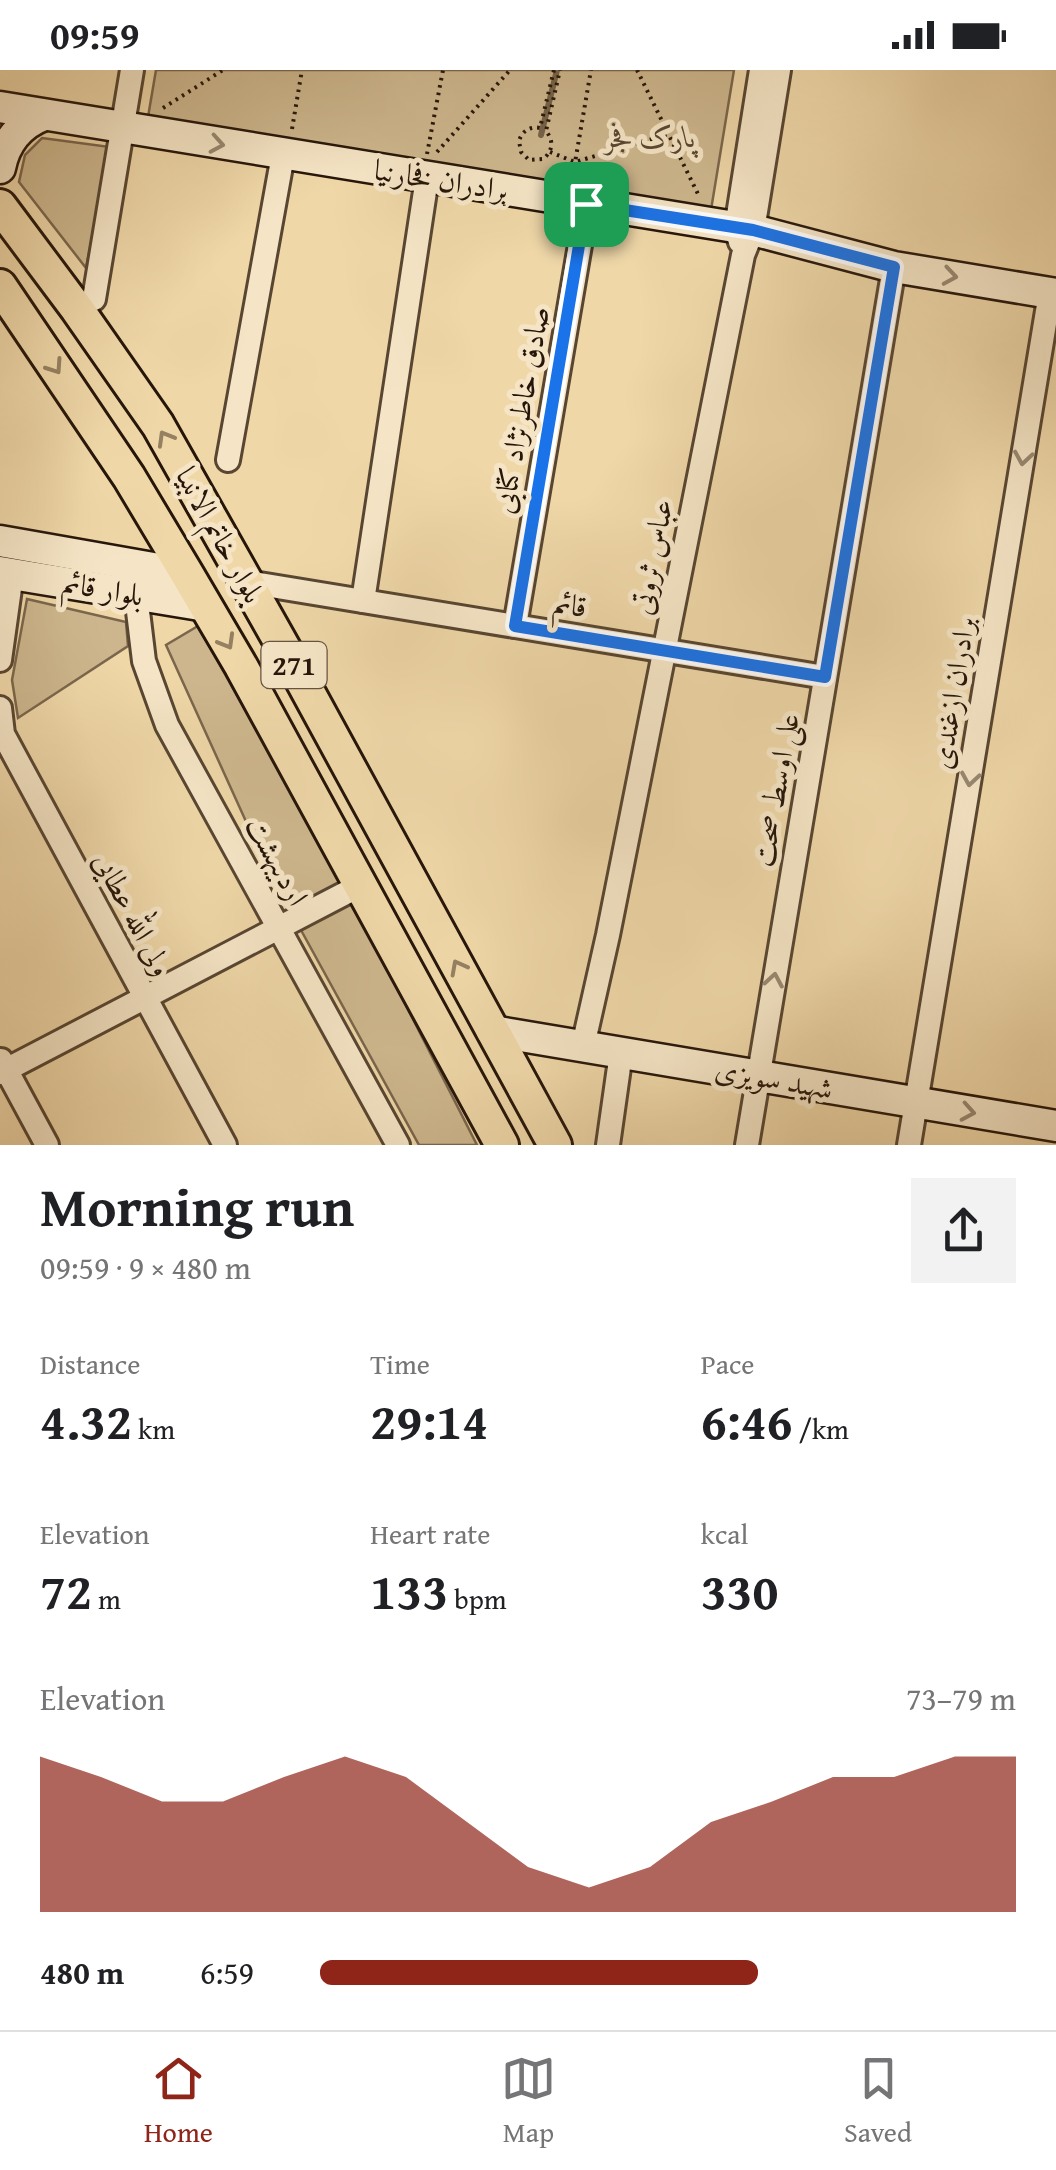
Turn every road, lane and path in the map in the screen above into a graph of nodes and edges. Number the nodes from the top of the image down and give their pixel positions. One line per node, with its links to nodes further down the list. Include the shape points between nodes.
1 (132, 70): 14 (street)
2 (223, 70): 12 (path)
3 (302, 70): 16 (path)
4 (443, 70): 20 (path)
5 (510, 70): 20 (path)
6 (557, 70): 17 (path, via 546,131); 17 (path, via 540,128 525,131 519,141 529,160)
7 (590, 70): 18 (path)
8 (637, 70): 15 (path)
9 (761, 70): 25 (street, عباس ثروتی)
10 (779, 70): 25 (street, عباس ثروتی)
11 (0, 108): 13 (main road, برادران فخارنیا)
12 (163, 108)
13 (44, 115): 14 (main road, برادران فخارنیا); 19 (main road, via 16,133)
14 (121, 127): 16 (main road, برادران فخارنیا, one-way to 16); 29 (street)
15 (669, 134): 18 (path); 23 (path)
16 (286, 149): 20 (main road, برادران فخارنیا); 30 (street)
17 (550, 152): 18 (path)
18 (576, 162): 22 (path)
19 (0, 168)
20 (426, 172): 22 (main road, برادران فخارنیا); 36 (street)
21 (0, 178): 24 (main road)
22 (580, 190): 25 (main road, برادران فخارنیا); 38 (street, صادق خاطرنژاد کتابی)
23 (702, 200)
24 (2, 209): 34 (main road, بلوار خاتم الانبیا / 271, one-way to 24, via 158,425)
25 (744, 238): 26 (main road, برادران فخارنیا); 39 (street, عباس ثروتی)
26 (894, 267): 28 (main road, برادران فخارنیا, one-way to 28); 41 (street, علی اوسط صحت)
27 (0, 286): 33 (main road, بلوار خاتم الانبیا / 271, one-way to 33)
28 (1053, 294): 54 (street, برادران ازغندی, one-way to 54)
29 (94, 299)
30 (228, 460)
31 (0, 541): 33 (main road, بلوار قائم)
32 (6, 572): 35 (main road, بلوار قائم); 40 (street)
33 (187, 574): 34 (main road); 37 (main road, بلوار خاتم الانبیا / 271)
34 (246, 582): 36 (street, قائم); 37 (main road); 47 (main road, بلوار خاتم الانبیا / 271, one-way to 34)
35 (136, 594): 37 (main road, بلوار قائم); 44 (street, اردیبهشت, via 144,661 167,725)
36 (364, 601): 38 (street, قائم)
37 (206, 606): 43 (main road, بلوار خاتم الانبیا / 271, one-way to 43)
38 (515, 626): 39 (street, قائم)
39 (664, 651): 41 (street, قائم); 48 (street, عباس ثروتی, via 608,935)
40 (0, 660)
41 (825, 677): 52 (street, علی اوسط صحت, one-way to 41)
42 (0, 708): 45 (street, ولی الله عطایی, via 3,734)
43 (361, 885): 44 (street); 46 (main road, بلوار خاتم الانبیا / 271)
44 (280, 928): 45 (street); 58 (street, اردیبهشت)
45 (144, 998): 50 (street); 57 (street, ولی الله عطایی)
46 (435, 1021): 47 (main road, via 460,1036); 51 (main road, بلوار خاتم الانبیا / 271)
47 (497, 1040): 48 (main road, شهید سویزی); 51 (main road, via 471,1052); 53 (main road, بلوار خاتم الانبیا / 271)
48 (569, 1044): 49 (main road, شهید سویزی); 53 (main road, via 540,1055 531,1067)
49 (621, 1052): 52 (main road, شهید سویزی); 61 (street)
50 (2, 1067): 56 (street)
51 (464, 1073): 59 (main road, بلوار خاتم الانبیا / 271)
52 (758, 1076): 54 (main road, شهید سویزی); 62 (street, علی اوسط صحت)
53 (528, 1097): 60 (main road, بلوار خاتم الانبیا / 271)
54 (916, 1103): 55 (main road, شهید سویزی, one-way to 55); 63 (street, برادران ازغندی)
55 (1056, 1126)
56 (47, 1145)
57 (225, 1145)
58 (398, 1145)
59 (502, 1145)
60 (555, 1145)
61 (608, 1145)
62 (746, 1145)
63 (909, 1145)

